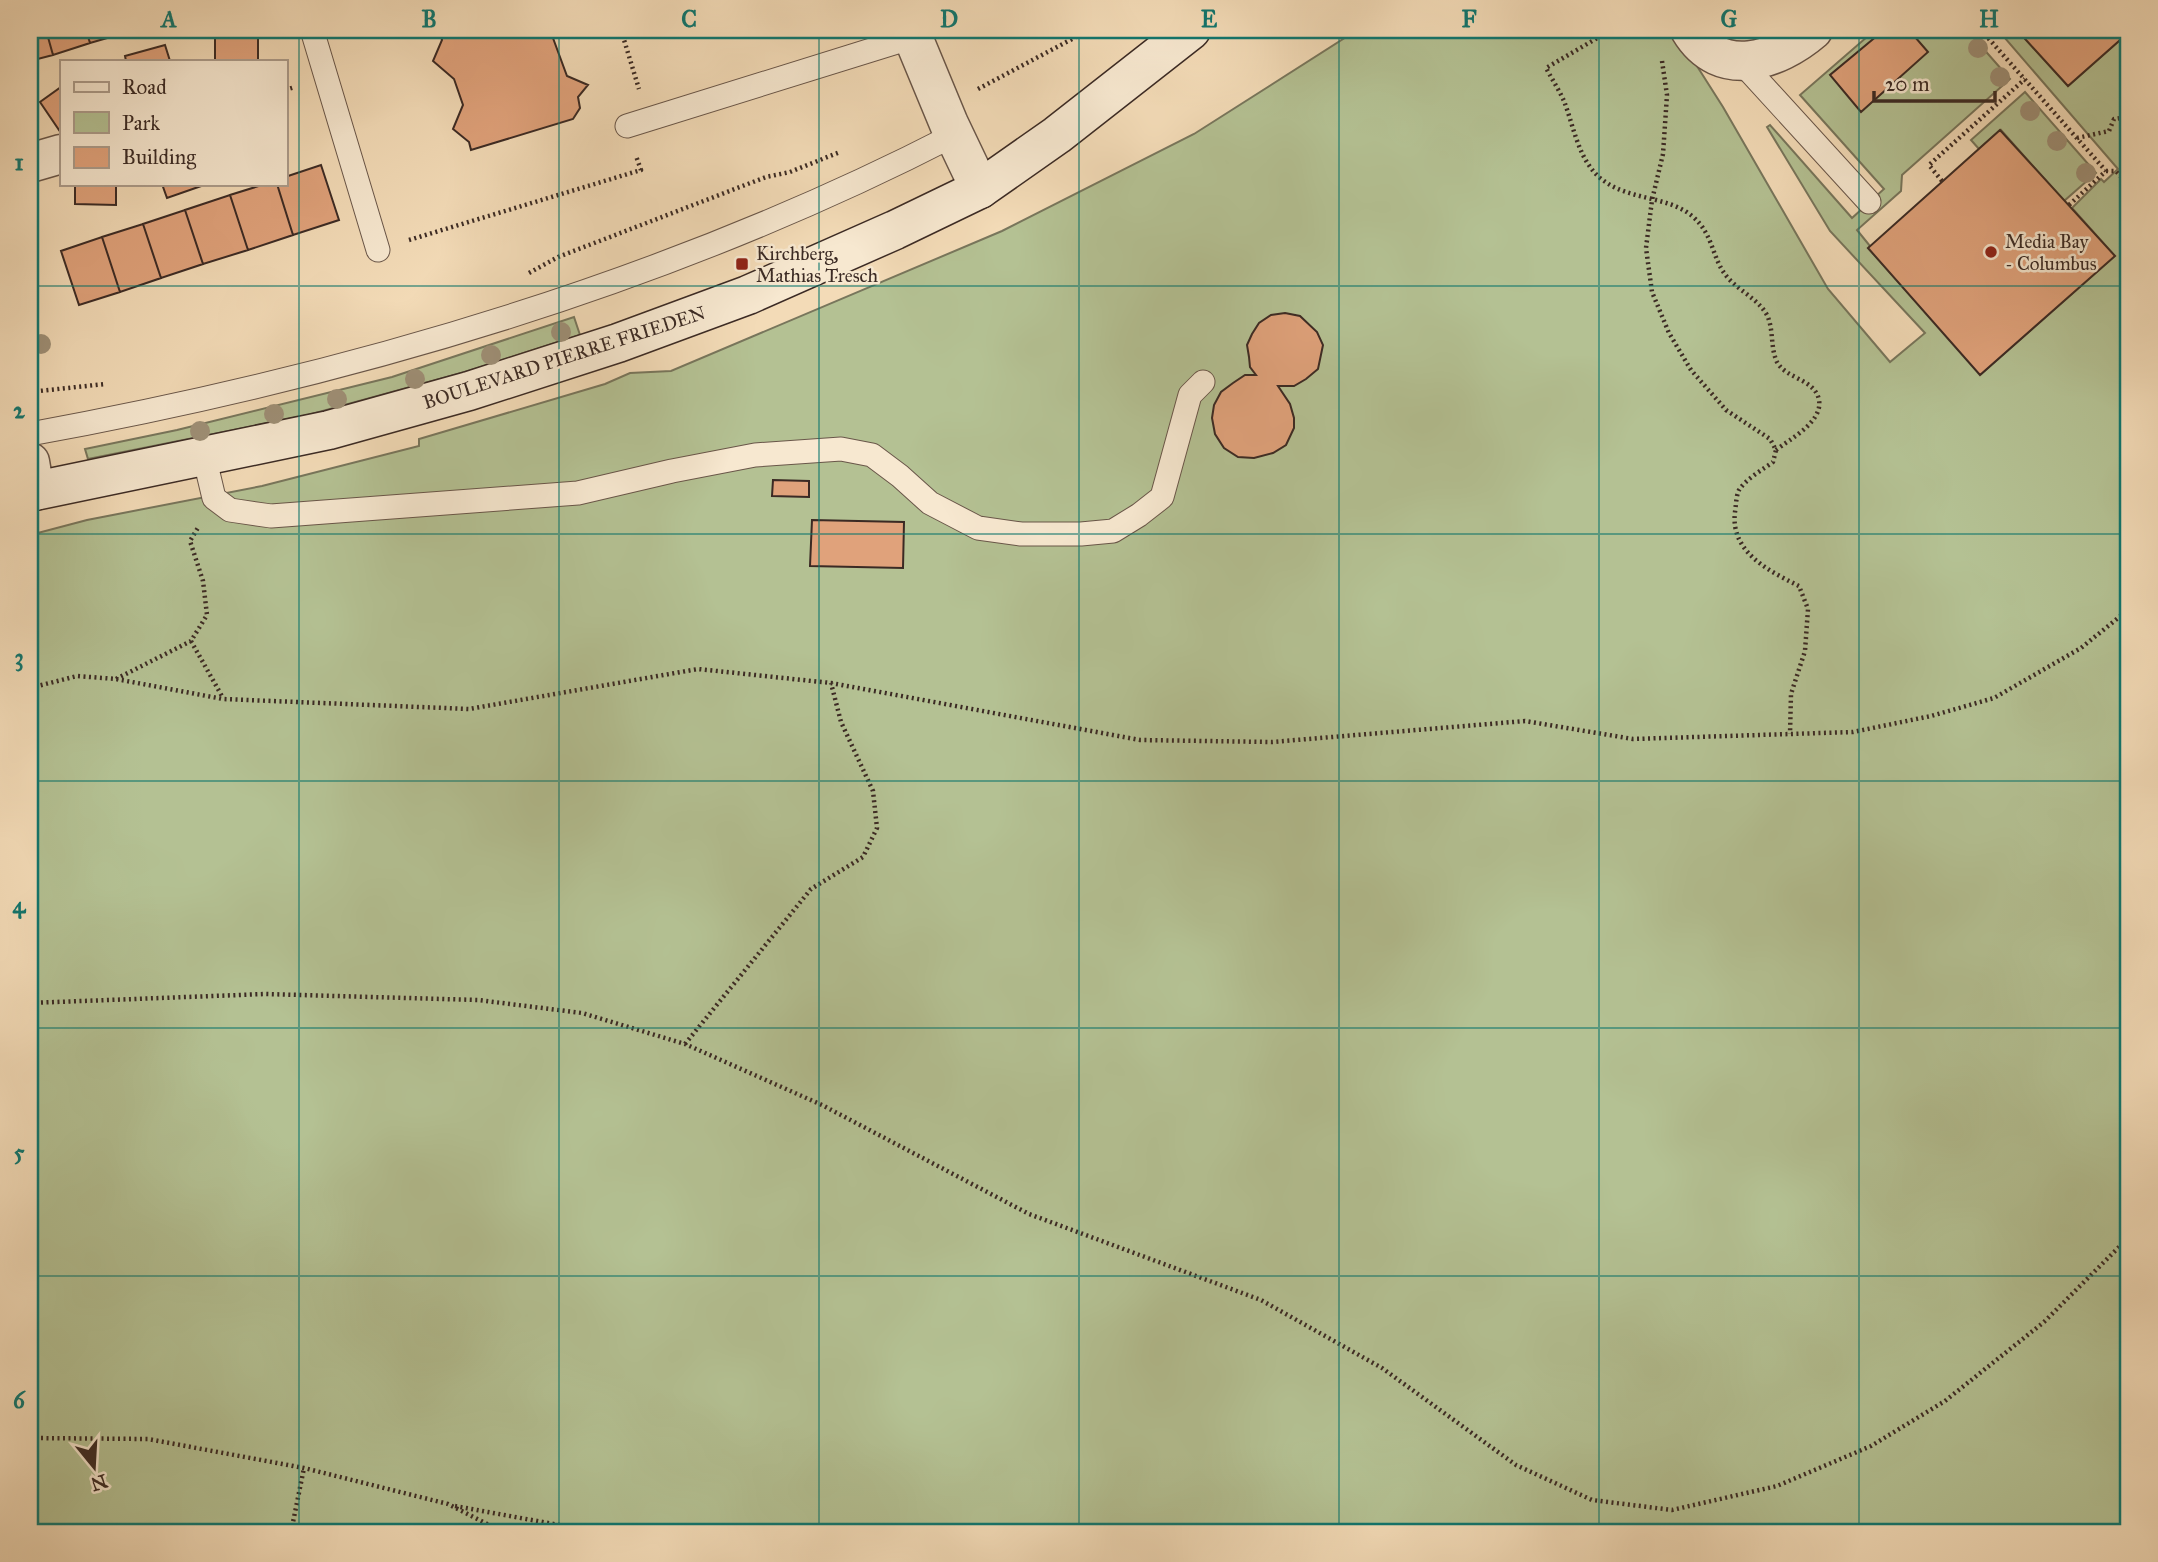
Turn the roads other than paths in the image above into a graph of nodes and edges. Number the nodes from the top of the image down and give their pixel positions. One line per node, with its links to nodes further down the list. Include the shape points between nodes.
1 (312, 30): 13 (lane)
2 (1191, 30): 11 (main road, BOULEVARD PIERRE FRIEDEN)
3 (1690, 30): 6 (main road, via 1716,55)
4 (1813, 30): 6 (main road, via 1770,58)
5 (911, 33): 7 (lane); 8 (main road)
6 (1742, 62): 12 (lane)
7 (637, 123)
8 (954, 135): 11 (main road); 15 (lane, via 846,188 711,244 546,304 223,396)
9 (60, 154): 10 (main road)
10 (30, 163)
11 (980, 189): 16 (main road, BOULEVARD PIERRE FRIEDEN, via 748,295 618,343 329,430)
12 (1869, 202)
13 (378, 250)
14 (1203, 382): 16 (lane, via 1190,395 1162,497 1113,531 1080,534 978,528 930,503 872,456 841,449 755,455 578,494 271,516 230,510 214,498)
15 (30, 434)
16 (204, 456): 17 (main road, BOULEVARD PIERRE FRIEDEN)
17 (32, 481)

